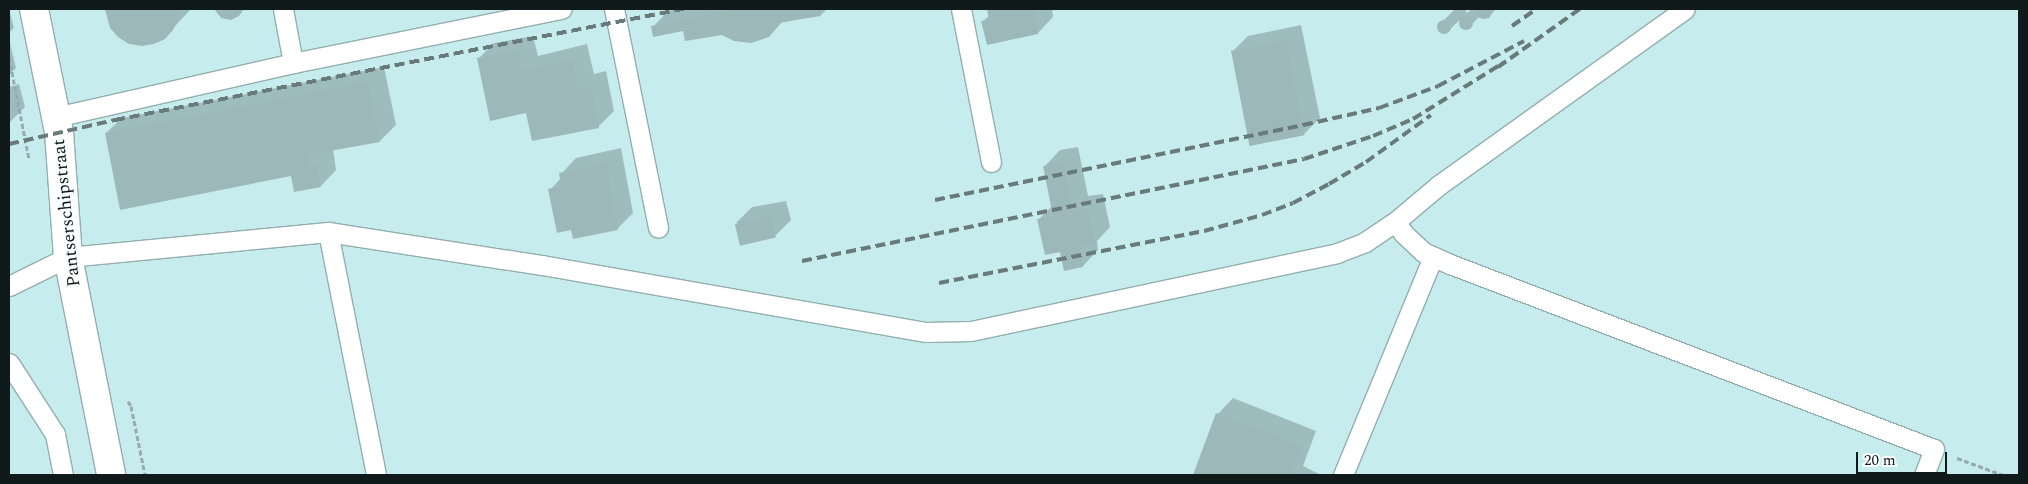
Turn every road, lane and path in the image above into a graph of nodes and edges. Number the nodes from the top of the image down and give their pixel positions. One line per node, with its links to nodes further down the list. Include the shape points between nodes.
1 (34, 9): 8 (main road, Pantserschipstraat)
2 (283, 9): 7 (lane)
3 (562, 9): 7 (lane)
4 (614, 9): 11 (lane)
5 (961, 9): 9 (lane)
6 (1685, 9): 10 (lane, via 1440,185)
7 (293, 63): 8 (lane)
8 (56, 117): 13 (main road, Pantserschipstraat)
9 (991, 162)
10 (1395, 222): 12 (lane, via 1365,242 1337,253 971,331 926,332 542,264); 14 (lane, via 1423,252)
11 (658, 228)
12 (328, 232): 13 (lane); 20 (lane)
13 (68, 256): 15 (lane); 19 (main road, Pantserschipstraat)
14 (1433, 257): 17 (lane); 21 (lane)
15 (9, 286)
16 (9, 364): 18 (lane, via 55,434)
17 (1934, 449): 22 (lane); 23 (path)
18 (63, 475)
19 (111, 475)
20 (376, 475)
21 (1343, 475)
22 (1924, 475)
23 (2003, 475)

